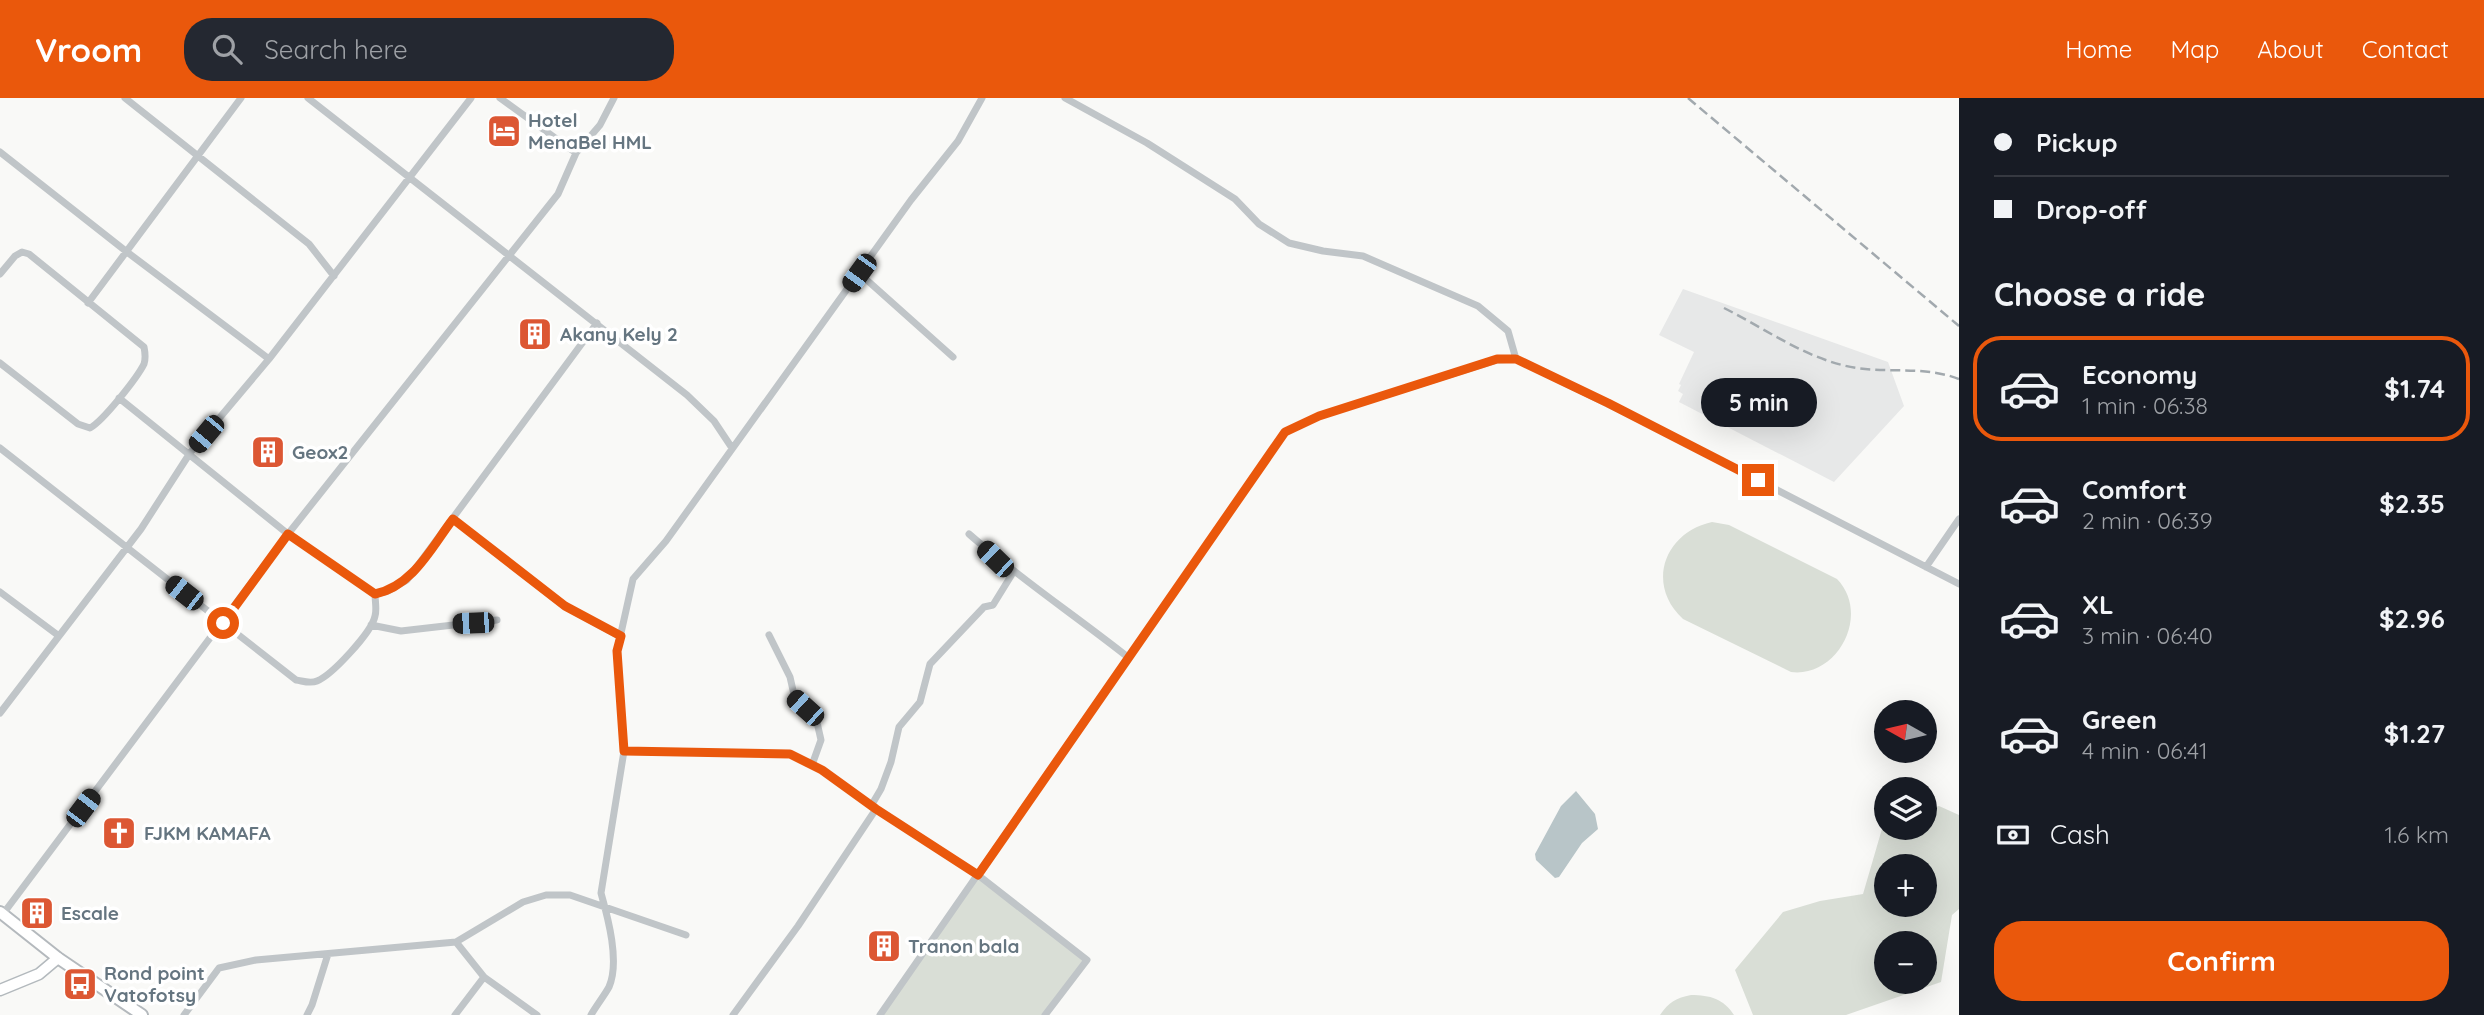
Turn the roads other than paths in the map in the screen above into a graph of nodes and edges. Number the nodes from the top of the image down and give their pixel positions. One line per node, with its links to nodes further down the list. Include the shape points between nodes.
1 (125, 98): 11 (street)
2 (241, 98): 11 (street)
3 (309, 98): 12 (street)
4 (471, 98): 12 (street)
5 (500, 98): 10 (street)
6 (614, 98): 10 (street, via 600,125)
7 (982, 98): 15 (street, via 958,141)
8 (1065, 98): 22 (street, via 1235,199 1258,224 1289,243 1363,256 1478,306 1508,331)
9 (0, 152): 13 (street)
10 (576, 153): 14 (street, via 558,194)
11 (196, 156): 13 (street); 17 (street, via 309,244)
12 (409, 177): 14 (street); 17 (street)
13 (127, 252): 18 (street); 21 (street)
14 (510, 256): 19 (street); 30 (street)
15 (859, 273): 20 (street); 26 (street)
16 (0, 274): 18 (street, via 15,256 29,254)
17 (334, 276): 21 (street)
18 (88, 303): 24 (street, via 144,347 144,363)
19 (597, 323): 26 (street, via 714,421); 28 (street)
20 (953, 358)
21 (269, 359): 27 (street)
22 (1516, 359): 33 (street); 44 (street, via 1497,359 1319,416 1285,432)
23 (0, 363): 24 (street, via 84,427 98,424)
24 (119, 398): 27 (street)
25 (0, 448): 32 (street)
26 (732, 448): 43 (street, via 634,579)
27 (190, 453): 30 (street); 32 (street)
28 (453, 519): 37 (street, via 407,580); 43 (street, via 565,606)
29 (1959, 519): 33 (street)
30 (288, 534): 37 (street); 39 (street)
31 (969, 534): 34 (street)
32 (125, 548): 39 (street); 42 (street)
33 (1926, 567): 35 (street)
34 (1014, 571): 44 (street); 48 (street, via 993,605 984,607 930,664 920,702 899,727)
35 (1959, 584)
36 (0, 592): 42 (street)
37 (375, 594): 40 (street, via 376,616)
38 (497, 620): 40 (street, via 401,631)
39 (223, 623): 40 (street, via 296,680 310,683 331,673); 51 (street)
40 (371, 625)
41 (769, 635): 47 (street, via 790,677 794,699 816,718 821,740)
42 (59, 636): 45 (street)
43 (621, 636): 46 (street, via 617,651)
44 (1129, 657): 49 (street)
45 (0, 713)
46 (624, 751): 47 (street, via 790,754); 50 (street, via 601,893)
47 (812, 765): 48 (street)
48 (874, 807): 49 (street); 64 (street, via 798,926)
49 (978, 875): 65 (street); 66 (street, via 1087,960)
50 (605, 905): 52 (street); 53 (street, via 570,895 546,895 523,902); 63 (street, via 614,964 609,986)
51 (1, 913): 55 (main road)
52 (686, 935)
53 (456, 942): 54 (street); 56 (street)
54 (328, 954): 59 (street, via 219,968); 60 (street)
55 (58, 958): 57 (street, via 39,974); 58 (main road)
56 (484, 977): 61 (street); 62 (street)
57 (0, 990)
58 (142, 1015)
59 (184, 1015)
60 (307, 1015)
61 (455, 1015)
62 (537, 1015)
63 (591, 1015)
64 (733, 1015)
65 (880, 1015)
66 (1045, 1015)

